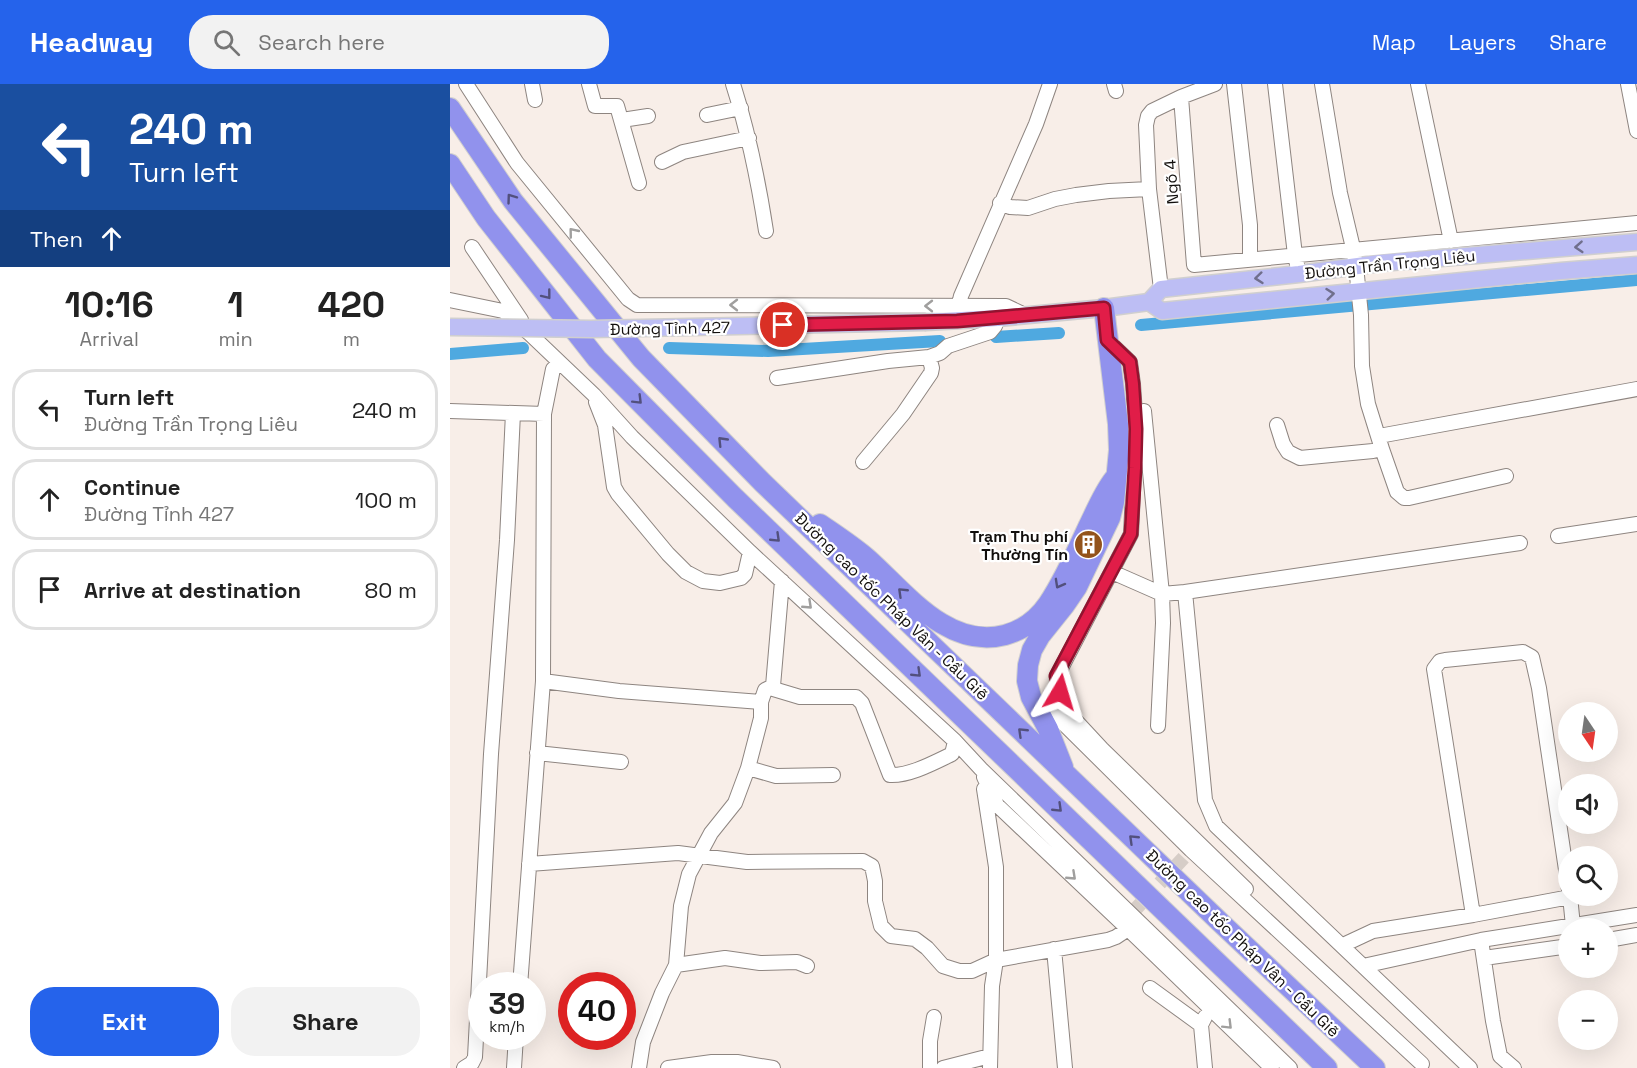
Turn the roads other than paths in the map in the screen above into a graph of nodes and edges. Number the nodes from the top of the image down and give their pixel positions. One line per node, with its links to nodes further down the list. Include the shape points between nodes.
1 (468, 84): 44 (street, one-way to 1, via 637,305 628,299 517,163)
2 (532, 84): 13 (street)
3 (589, 84): 18 (street, via 595,106 617,106)
4 (733, 84): 15 (street)
5 (1050, 84): 26 (street)
6 (1215, 84): 12 (street)
7 (1234, 84): 36 (street, via 1250,225)
8 (1275, 84): 35 (street)
9 (1322, 84): 33 (street)
10 (1418, 84): 30 (street)
11 (1628, 84): 19 (street)
12 (1181, 97): 25 (street, via 1148,116); 36 (street, Ngõ 4, via 1194,265)
13 (535, 100)
14 (450, 108): 66 (highway, Đường cao tốc Pháp Vân - Cầu Giẽ, one-way to 14, via 641,358 513,201)
15 (741, 108): 16 (street); 20 (street)
16 (707, 115)
17 (648, 116): 18 (street)
18 (622, 120): 24 (street)
19 (1637, 131)
20 (749, 138): 21 (street, via 683,152); 29 (street)
21 (662, 162)
22 (450, 164): 27 (highway, Đường cao tốc Pháp Vân - Cầu Giẽ)
23 (450, 173): 27 (highway)
24 (639, 183)
25 (1149, 189): 26 (street, via 1076,195 1028,208); 40 (street)
26 (1000, 203): 44 (street, via 961,296)
27 (486, 218): 125 (highway, Đường cao tốc Pháp Vân - Cầu Giẽ, one-way to 125, via 597,359 735,498)
28 (1637, 223): 30 (street)
29 (766, 231)
30 (1451, 241): 34 (street)
31 (1637, 243): 34 (main road, Đường Trần Trọng Liêu, one-way to 34)
32 (472, 247): 50 (street)
33 (1353, 248): 34 (street); 35 (street); 38 (street)
34 (1430, 251): 38 (main road, Đường Trần Trọng Liêu)
35 (1295, 255): 36 (street); 39 (street)
36 (1250, 259)
37 (1637, 265): 41 (main road, Đường Trần Trọng Liêu)
38 (1356, 266): 39 (main road, Đường Trần Trọng Liêu); 41 (street)
39 (1299, 274): 40 (main road, Đường Trần Trọng Liêu, one-way to 40)
40 (1161, 289): 43 (main road)
41 (1359, 292): 43 (main road, Đường Trần Trọng Liêu, one-way to 41, via 1162,311); 62 (street, via 1362,366 1368,405)
42 (450, 300): 50 (street, via 503,311)
43 (1149, 302): 45 (main road, Đường Trần Trọng Liêu)
44 (962, 306): 46 (street, via 1006,306)
45 (1104, 308): 46 (main road, Đường Trần Trọng Liêu); 51 (highway)
46 (1027, 316): 47 (main road, Đường Trần Trọng Liêu)
47 (998, 318): 48 (main road, Đường Trần Trọng Liêu); 52 (street, via 990,332)
48 (926, 322): 49 (main road, Đường Tỉnh 427, bridge, via 591,329)
49 (450, 327)
50 (530, 334): 54 (street)
51 (1107, 340): 53 (street); 65 (highway, via 1119,424)
52 (941, 354): 55 (street); 63 (street, via 903,414)
53 (1130, 362): 71 (street, via 1136,429 1131,534); 74 (street, via 1140,371)
54 (560, 363): 57 (street); 60 (street, via 553,369)
55 (777, 378)
56 (1637, 389): 62 (street)
57 (594, 395): 70 (street); 70 (street, via 605,425 614,487 668,554 686,572 703,581 720,583 745,574)
58 (450, 411): 59 (street)
59 (513, 413): 60 (street); 114 (street, via 475,1057)
60 (544, 414): 75 (street)
61 (1277, 425): 62 (street, via 1288,452 1300,458)
62 (1380, 443): 64 (street, via 1397,492 1404,498)
63 (863, 462)
64 (1506, 476)
65 (1116, 477): 66 (highway, one-way to 66, via 1048,605 1016,632 974,638 955,631 911,601 867,557); 84 (highway, via 1110,518 1077,588 1040,636 1028,665 1031,697)
66 (763, 483): 84 (highway, Đường cao tốc Pháp Vân - Cầu Giẽ, one-way to 66)
67 (1637, 524): 68 (street)
68 (1558, 536)
69 (1520, 543): 73 (street)
70 (750, 552): 72 (street)
71 (1112, 572): 74 (street); 113 (street, via 1056,676 1063,707 1293,934 1384,1016)
72 (782, 581): 76 (street); 79 (street, one-way to 79)
73 (1185, 592): 74 (street); 98 (street, via 1205,800 1216,825)
74 (1162, 594): 78 (street)
75 (543, 681): 77 (street); 80 (street)
76 (770, 688): 77 (street, via 765,690); 79 (street, via 800,697 856,697 862,703 890,775 929,765 952,754)
77 (761, 702): 82 (street, via 761,718)
78 (1158, 726)
79 (955, 741): 83 (street)
80 (537, 753): 81 (street); 88 (street)
81 (621, 762)
82 (748, 768): 85 (street, via 776,776); 87 (street, via 735,803)
83 (981, 769): 94 (street, one-way to 94, via 996,805); 102 (street, via 996,867); 124 (street)
84 (1065, 772): 126 (highway, Đường cao tốc Pháp Vân - Cầu Giẽ, one-way to 84)
85 (832, 775)
86 (1563, 846): 90 (street, via 1532,657 1523,652 1440,661 1434,669)
87 (699, 855): 88 (street); 102 (street, via 747,862 863,861 872,866 881,926 891,936 915,939 943,966 958,971 972,971); 103 (street, via 689,874 681,906)
88 (529, 864): 106 (street)
89 (1558, 897): 90 (street)
90 (1473, 915): 98 (street, via 1373,931)
91 (1637, 915): 92 (street)
92 (1618, 918)
93 (1558, 928): 97 (street)
94 (1128, 929): 100 (street, via 1108,940); 108 (street)
95 (1637, 935): 96 (street)
96 (1618, 938)
97 (1481, 940): 101 (street); 105 (street)
98 (1343, 945): 105 (street)
99 (1558, 948): 101 (street)
100 (1054, 950): 102 (street); 121 (street)
101 (1484, 958): 128 (street, via 1500,1056)
102 (996, 960): 112 (street)
103 (676, 964): 104 (street, via 725,958 760,963 797,962); 116 (street, via 643,1042)
104 (807, 966)
105 (1363, 966): 127 (street)
106 (521, 972)
107 (1150, 988): 110 (street)
108 (1211, 1008): 110 (street); 123 (street, one-way to 123)
109 (934, 1017): 119 (street)
110 (1201, 1025): 122 (street)
111 (515, 1050): 115 (street)
112 (990, 1062): 120 (street)
113 (1424, 1066)
114 (464, 1068)
115 (514, 1068)
116 (639, 1068)
117 (668, 1068): 118 (street, via 737,1062)
118 (772, 1068)
119 (930, 1068)
120 (943, 1068)
121 (1065, 1068)
122 (1205, 1068)
123 (1272, 1068)
124 (1290, 1068)
125 (1327, 1068)
126 (1375, 1068)
127 (1470, 1068)
128 (1514, 1068)

